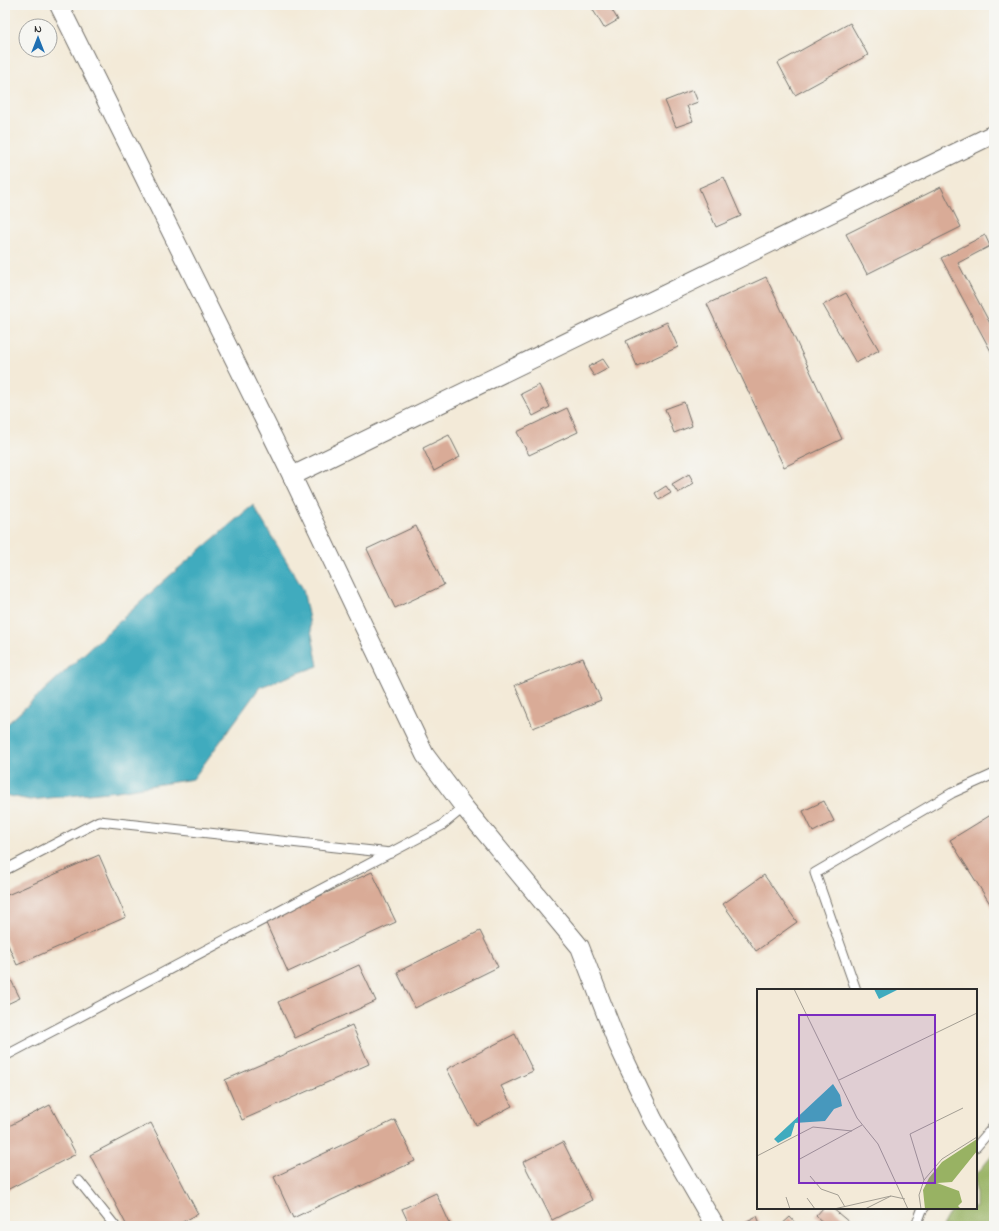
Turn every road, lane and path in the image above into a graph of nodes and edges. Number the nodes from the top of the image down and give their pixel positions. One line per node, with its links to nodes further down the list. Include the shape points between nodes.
1 (59, 5): 3 (street)
2 (994, 134): 3 (street)
3 (292, 476): 5 (street, via 425,755)
4 (994, 774): 8 (lane, via 952,793 815,873)
5 (464, 807): 6 (lane, via 442,826); 15 (street, via 580,947 618,1045 653,1119)
6 (391, 853): 7 (lane, via 99,821); 9 (lane)
7 (5, 870)
8 (856, 989)
9 (5, 1056)
10 (994, 1126): 11 (lane)
11 (977, 1146)
12 (79, 1181): 14 (lane)
13 (922, 1209): 16 (lane)
14 (115, 1226)
15 (715, 1226)
16 (916, 1226)

